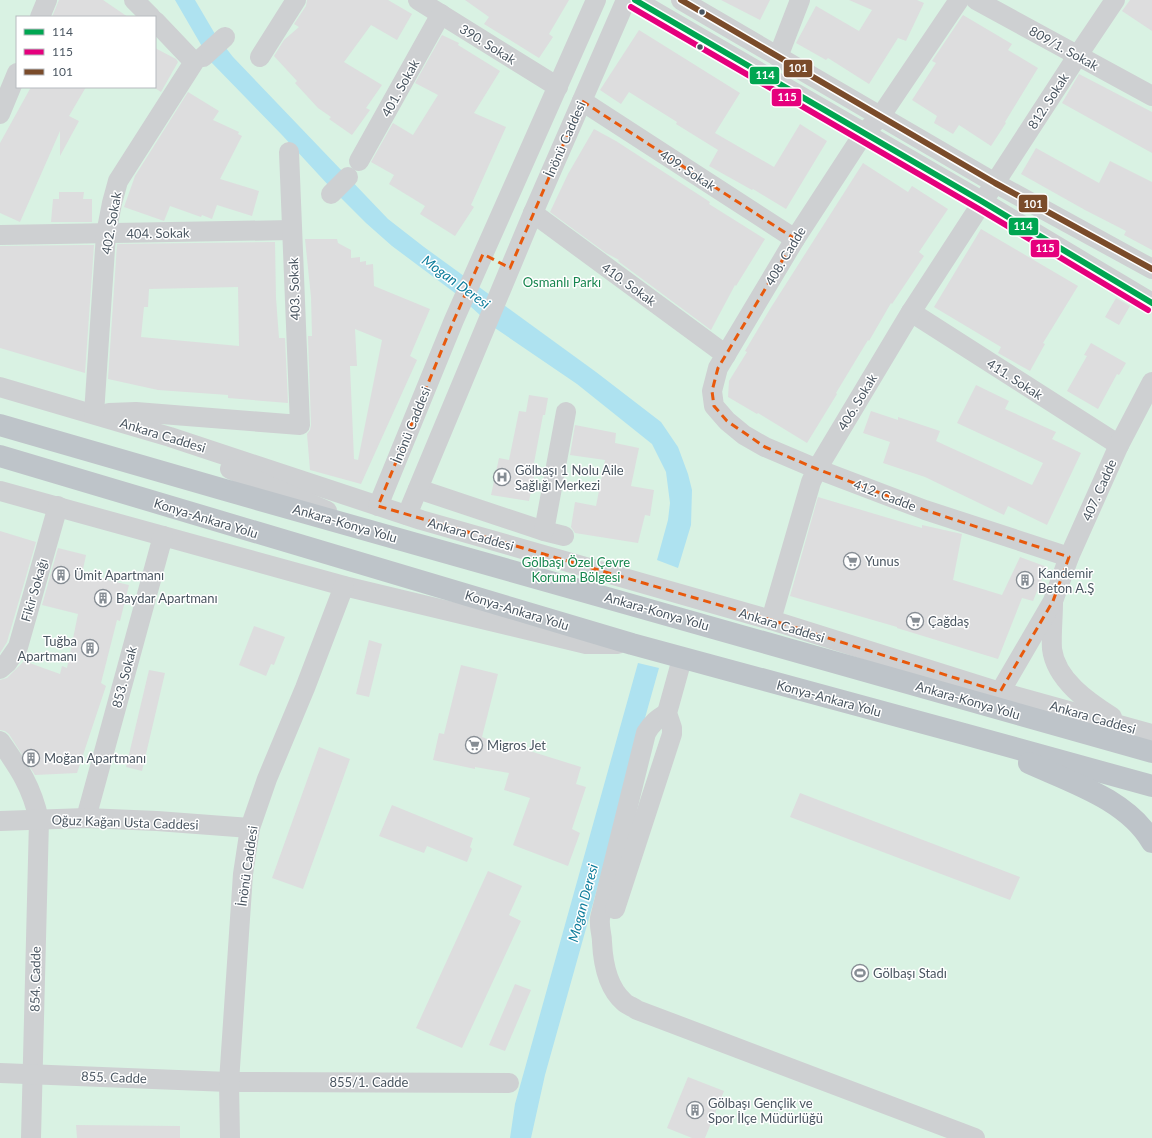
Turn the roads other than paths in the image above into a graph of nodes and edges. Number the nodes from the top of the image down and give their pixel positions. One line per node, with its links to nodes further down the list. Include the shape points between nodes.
1 (47, 0): 14 (street)
2 (134, 0): 15 (street)
3 (296, 0): 20 (street)
4 (418, 0): 13 (street, 390. Sokak)
5 (596, 0): 23 (street, İnönü Caddesi)
6 (626, 0): 25 (street, İnönü Caddesi)
7 (634, 0): 28 (street)
8 (681, 0): 21 (street)
9 (800, 0): 21 (street)
10 (959, 0): 27 (street, 408. Cadde)
11 (976, 0): 18 (street, 809/1. Sokak)
12 (1115, 0): 18 (street, 812. Sokak)
13 (441, 14): 23 (street, 390. Sokak); 31 (street, 401. Sokak, via 354,169)
14 (40, 16)
15 (150, 16)
16 (156, 22): 35 (street, 402. Sokak, via 194,62 118,181)
17 (224, 37): 19 (street)
18 (1078, 55): 24 (street, 809/1. Sokak); 30 (street, 812. Sokak)
19 (203, 57)
20 (260, 57)
21 (778, 57): 27 (street)
22 (16, 75): 26 (street)
23 (558, 87): 38 (street, İnönü Caddesi)
24 (1152, 96)
25 (582, 101): 33 (street, İnönü Caddesi); 37 (street, 409. Sokak)
26 (0, 114)
27 (880, 117): 28 (street, 408. Cadde); 30 (street)
28 (864, 133): 32 (street); 37 (street, 408. Cadde)
29 (289, 152): 34 (street, 403. Sokak)
30 (995, 183): 32 (street, 812. Sokak); 39 (street)
31 (331, 194)
32 (983, 202): 41 (street); 42 (street, 406. Sokak)
33 (533, 213): 40 (street, İnönü Caddesi); 45 (street, 410. Sokak)
34 (292, 230): 35 (street, 404. Sokak); 50 (street, 403. Sokak, via 300,425 136,412)
35 (106, 234): 36 (street, 404. Sokak); 50 (street, 402. Sokak)
36 (0, 235)
37 (795, 239): 45 (street, 408. Cadde)
38 (481, 258): 40 (street); 43 (street, İnönü Caddesi)
39 (1152, 269)
40 (508, 274): 44 (street, İnönü Caddesi)
41 (1152, 303)
42 (911, 312): 53 (street, 411. Sokak); 55 (street, 406. Sokak)
43 (454, 320): 44 (street); 59 (street, İnönü Caddesi)
44 (481, 336): 56 (street, İnönü Caddesi)
45 (726, 354): 48 (street, 408. Cadde, via 718,368 712,391)
46 (1152, 382): 53 (street, 407. Cadde)
47 (0, 387): 50 (street, Ankara Caddesi)
48 (714, 406): 55 (street, 412. Cadde, via 744,435)
49 (566, 412): 62 (street)
50 (94, 414): 52 (street, Ankara Caddesi)
51 (0, 424): 61 (highway, Ankara-Konya Yolu)
52 (127, 424): 59 (street, Ankara Caddesi); 61 (street)
53 (1119, 445): 65 (street, 407. Cadde)
54 (0, 456): 69 (highway, Konya-Ankara Yolu)
55 (817, 469): 65 (street, 412. Cadde, via 925,510); 68 (street, 406. Sokak)
56 (418, 489): 60 (street, İnönü Caddesi); 62 (street)
57 (0, 491): 58 (street)
58 (58, 506): 63 (street); 71 (street, Fikir Sokağı, via 18,646)
59 (378, 506): 60 (street, Ankara Caddesi)
60 (407, 515): 68 (street, Ankara Caddesi)
61 (371, 530): 77 (highway, Ankara-Konya Yolu)
62 (544, 531): 64 (street)
63 (163, 536): 66 (street); 79 (street, 853. Sokak)
64 (564, 536)
65 (1069, 557): 67 (street, 407. Cadde)
66 (344, 586): 69 (street, via 586,644); 82 (street, İnönü Caddesi, via 267,778)
67 (1053, 601): 72 (street); 73 (street, via 1052,650 1056,663 1073,688)
68 (771, 620): 72 (street, Ankara Caddesi)
69 (632, 644): 70 (highway, Konya-Ankara Yolu)
70 (682, 658): 74 (highway, Konya-Ankara Yolu); 88 (street, via 667,713 672,734 610,925 602,941 607,976 614,990 624,1002 637,1010)
71 (0, 669)
72 (1000, 692): 73 (street, Ankara Caddesi)
73 (1129, 728): 75 (street, Ankara Caddesi)
74 (964, 734): 78 (highway, Konya-Ankara Yolu); 83 (highway, via 1111,802 1132,816 1147,832)
75 (1152, 734)
76 (0, 741): 80 (street, 854. Cadde, via 25,778)
77 (1152, 752)
78 (1152, 786)
79 (86, 818): 80 (street, Oğuz Kağan Usta Caddesi); 82 (street, Oğuz Kağan Usta Caddesi)
80 (39, 820): 81 (street, Oğuz Kağan Usta Caddesi); 85 (street, 854. Cadde)
81 (0, 821)
82 (250, 828): 86 (street, İnönü Caddesi, via 243,874)
83 (1152, 842)
84 (0, 1073): 85 (street, 855. Cadde)
85 (33, 1074): 86 (street, 855. Cadde); 89 (street, 854. Cadde)
86 (229, 1082): 87 (street, 855/1. Cadde); 90 (street, İnönü Caddesi)
87 (509, 1083)
88 (952, 1134): 91 (street)
89 (32, 1138)
90 (230, 1138)
91 (976, 1138)

